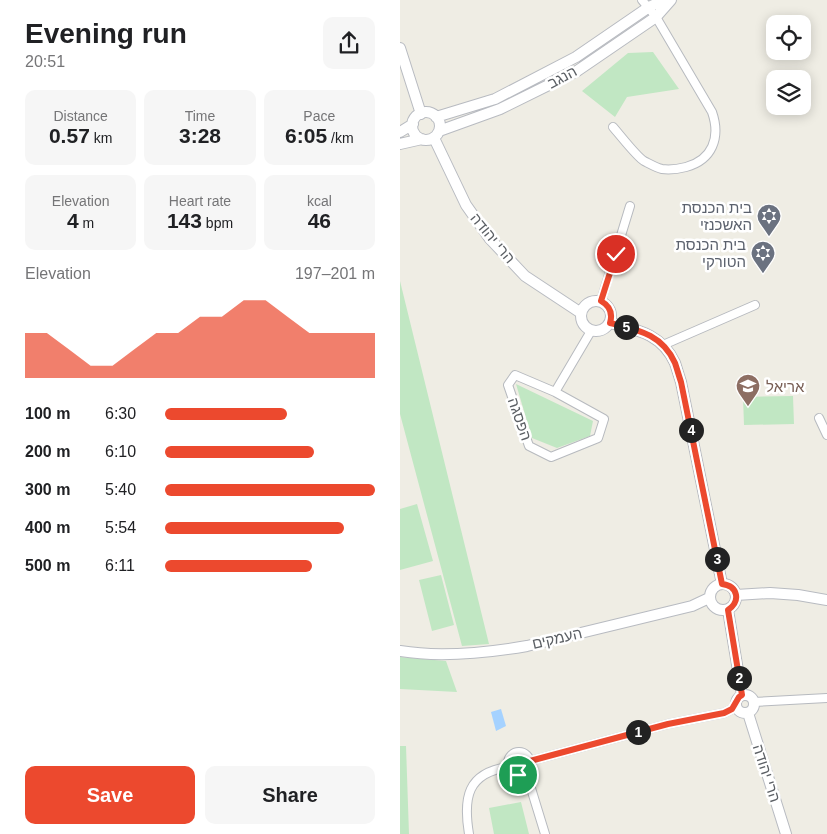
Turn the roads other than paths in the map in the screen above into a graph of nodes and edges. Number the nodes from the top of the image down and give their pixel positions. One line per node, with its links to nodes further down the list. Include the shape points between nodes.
1 (664, 0): 3 (street, הנגב)
2 (672, 0): 4 (street, הנגב)
3 (645, 4): 4 (street); 7 (street, הנגב, via 576,57 495,99)
4 (656, 17): 9 (street, via 712,112 716,136 712,148 693,165 674,170 662,169 642,160); 11 (street, הנגב, via 577,71 500,110)
5 (400, 48): 6 (street)
6 (421, 114): 7 (street, via 430,113); 8 (street)
7 (436, 117): 11 (street, via 440,122)
8 (413, 124): 10 (street); 12 (street, via 414,134)
9 (613, 127)
10 (400, 132)
11 (437, 134): 12 (street, via 430,140); 17 (street, הרי יהודה, via 466,205 490,239 526,276)
12 (422, 139): 13 (street)
13 (400, 144)
14 (630, 206): 15 (street)
15 (601, 301): 17 (street, via 586,304); 18 (street, via 609,308)
16 (755, 305): 20 (street)
17 (581, 313): 19 (street, via 582,324)
18 (610, 323): 19 (street, via 604,330); 20 (street, via 648,334)
19 (590, 331): 21 (street)
20 (663, 345): 24 (street, via 681,382)
21 (555, 392): 21 (street, הפסגה, via 604,419 598,438 551,457 529,446 508,385 515,375)
22 (820, 418): 23 (street)
23 (827, 435)
24 (722, 584): 25 (street, via 730,586); 26 (street, via 712,590)
25 (736, 595): 27 (street, via 770,593); 28 (street)
26 (709, 598): 28 (street, via 716,609); 29 (street, העמקים, via 692,606 527,646 478,653)
27 (827, 600)
28 (728, 610): 31 (street)
29 (400, 651)
30 (827, 698): 32 (street)
31 (739, 699): 32 (street, via 745,694); 33 (street, via 738,710); 34 (street, via 732,709 724,713 668,724)
32 (754, 702): 33 (street)
33 (748, 713): 39 (street, הרי יהודה)
34 (530, 761): 35 (street, via 526,754 517,752 509,758); 36 (street)
35 (508, 767): 36 (street, via 516,774); 37 (street, via 486,774 472,788 467,798)
36 (526, 772): 38 (street)
37 (469, 834)
38 (545, 834)
39 (786, 834)

